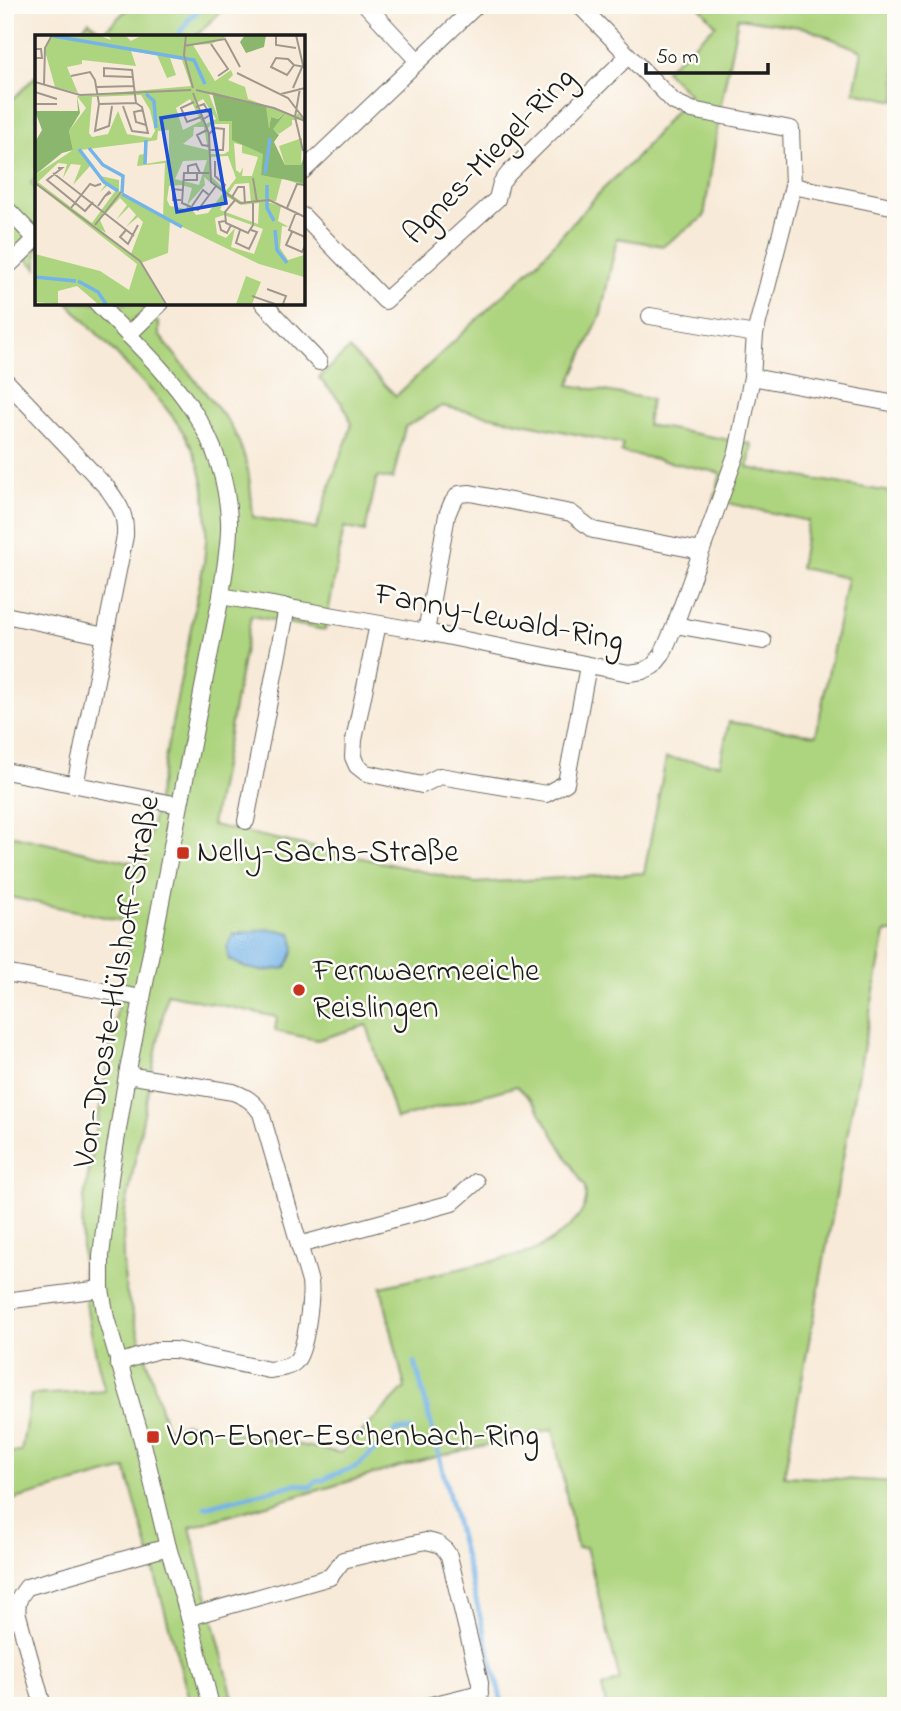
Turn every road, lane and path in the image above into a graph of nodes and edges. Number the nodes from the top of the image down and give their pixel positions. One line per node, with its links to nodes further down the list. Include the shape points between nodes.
1 (366, 5): 5 (street)
2 (477, 5): 5 (street)
3 (579, 5): 4 (street, Fanny-Lewald-Ring)
4 (628, 56): 7 (street, Fanny-Lewald-Ring, via 684,107 790,129); 10 (street, Agnes-Miegel-Ring, via 509,173 497,199 385,301)
5 (418, 61): 6 (street)
6 (304, 170)
7 (793, 186): 9 (street); 18 (street, Fanny-Lewald-Ring)
8 (5, 207): 11 (street)
9 (896, 207)
10 (304, 217)
11 (35, 237)
12 (35, 241): 13 (street)
13 (5, 269)
14 (98, 304): 19 (street, Von-Droste-Hülshoff-Straße)
15 (160, 304): 19 (street)
16 (264, 304): 20 (street)
17 (650, 316): 18 (street)
18 (755, 334): 21 (street, Fanny-Lewald-Ring)
19 (128, 335): 25 (street, Von-Droste-Hülshoff-Straße, via 190,405 220,463 229,524)
20 (319, 362)
21 (752, 377): 23 (street); 24 (street, Fanny-Lewald-Ring, via 737,452)
22 (5, 380): 31 (street, via 120,506 125,536)
23 (896, 404)
24 (701, 551): 29 (street, Fanny-Lewald-Ring); 30 (street, via 593,530 571,513 459,494 447,515)
25 (220, 596): 26 (street, Fanny-Lewald-Ring); 36 (street, Von-Droste-Hülshoff-Straße)
26 (287, 607): 28 (street, Fanny-Lewald-Ring); 37 (street)
27 (5, 615): 31 (street)
28 (378, 624): 30 (street, Fanny-Lewald-Ring); 33 (street, via 354,757 366,773 422,785 440,776 546,794 566,783)
29 (675, 625): 32 (street); 33 (street, Fanny-Lewald-Ring, via 662,655 643,671)
30 (426, 632): 33 (street, Fanny-Lewald-Ring)
31 (105, 636): 35 (street)
32 (763, 641)
33 (588, 666)
34 (5, 771): 35 (street)
35 (75, 785): 36 (street)
36 (179, 805): 39 (street, Von-Droste-Hülshoff-Straße)
37 (246, 821)
38 (5, 973): 39 (street)
39 (142, 998): 40 (street, Von-Droste-Hülshoff-Straße)
40 (127, 1075): 42 (street, via 233,1093 255,1104); 43 (street, Von-Droste-Hülshoff-Straße, via 110,1178)
41 (476, 1182): 42 (street, via 452,1203)
42 (299, 1245): 45 (street, via 312,1294 295,1362 269,1370 158,1350)
43 (101, 1289): 44 (street); 45 (street, Von-Droste-Hülshoff-Straße)
44 (5, 1301)
45 (118, 1363): 46 (street, Von-Droste-Hülshoff-Straße)
46 (169, 1547): 47 (street, Von-Droste-Hülshoff-Straße); 49 (street, via 27,1587 16,1605)
47 (189, 1617): 48 (street, via 330,1577 342,1560 426,1541 437,1543 449,1556 480,1683); 50 (street, Von-Droste-Hülshoff-Straße)
48 (479, 1699): 51 (street)
49 (43, 1706)
50 (211, 1706)
51 (427, 1706)

